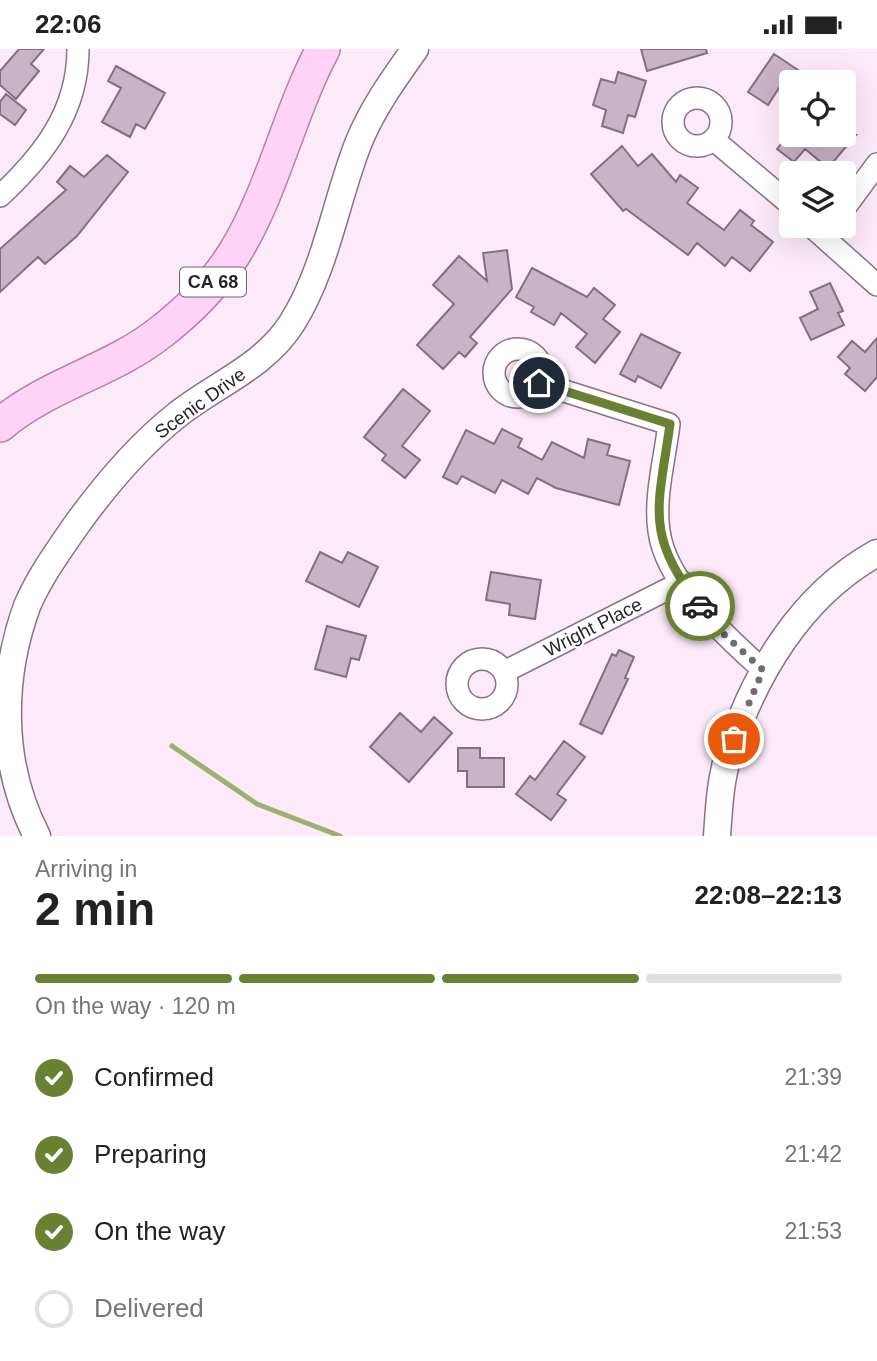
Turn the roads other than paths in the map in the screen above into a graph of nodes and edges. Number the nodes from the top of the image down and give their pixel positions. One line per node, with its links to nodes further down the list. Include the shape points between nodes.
1 (78, 49): 8 (street, via 66,116)
2 (323, 49): 12 (main road, CA 68, via 248,227 215,279 145,344 38,397)
3 (415, 49): 17 (street, Scenic Drive, via 376,104 318,268 292,323 250,367 178,414 137,451 97,496 28,604 16,638 5,733 12,779)
4 (714, 139): 7 (street)
5 (877, 164): 6 (street)
6 (856, 193)
7 (779, 195)
8 (0, 196)
9 (829, 238): 10 (street)
10 (877, 285)
11 (539, 383): 14 (street, via 670,424 659,532)
12 (0, 425)
13 (877, 553): 15 (street, via 820,593)
14 (682, 582): 15 (street, via 718,629); 16 (street, Wright Place)
15 (763, 670): 18 (street, via 727,757)
16 (504, 672)
17 (37, 836)
18 (717, 836)

